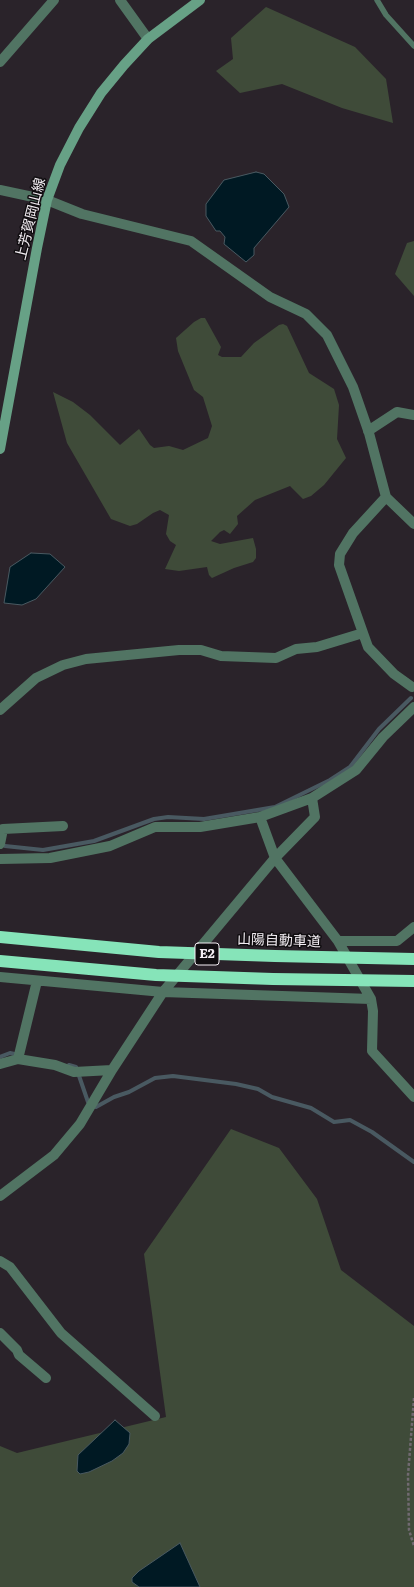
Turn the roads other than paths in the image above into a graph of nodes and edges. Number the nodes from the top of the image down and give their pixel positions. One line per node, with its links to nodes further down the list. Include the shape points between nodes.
1 (54, 0): 7 (street)
2 (120, 0): 5 (street)
3 (200, 0): 5 (main road, 上芳賀岡山線)
4 (377, 0): 6 (lane, via 380,7)
5 (148, 39): 9 (main road, 上芳賀岡山線, via 101,93 79,128 60,165)
6 (414, 46)
7 (0, 62)
8 (0, 190): 9 (street)
9 (47, 200): 11 (street, via 82,214 191,241 270,297 306,314 328,335 353,387); 12 (main road, 上芳賀岡山線)
10 (414, 415): 11 (street, via 397,412)
11 (368, 431): 13 (street)
12 (0, 449)
13 (386, 497): 14 (street); 15 (street, via 353,533 340,554 339,565)
14 (414, 524)
15 (363, 633): 16 (street, via 368,647 394,674); 18 (street, via 317,647 296,649 276,658 221,656 201,650 179,650 86,659 63,665 36,678)
16 (413, 687)
17 (414, 707): 19 (street, via 383,737 356,770)
18 (0, 710)
19 (312, 798): 20 (street); 23 (street, via 315,817)
20 (260, 817): 23 (street); 24 (street, via 200,827 155,827 110,846 50,858)
21 (64, 826): 22 (street, via 3,829)
22 (0, 844)
23 (275, 858): 27 (street); 33 (street)
24 (0, 859)
25 (414, 927): 27 (street, via 397,941)
26 (0, 937): 28 (highway, 山陽自動車道 / E2, bridge, via 159,952)
27 (338, 941): 34 (street)
28 (414, 959)
29 (0, 961): 32 (highway, E2, bridge, via 156,975)
30 (0, 977): 31 (street)
31 (37, 981): 33 (street); 35 (street)
32 (414, 981)
33 (163, 992): 34 (street); 37 (street)
34 (371, 999): 38 (street, via 372,1051)
35 (18, 1056): 36 (street); 37 (street, via 77,1072)
36 (0, 1064)
37 (112, 1070): 39 (street, via 80,1124 54,1155)
38 (414, 1097)
39 (0, 1196)
40 (0, 1261): 43 (street, via 10,1267 61,1333)
41 (0, 1333): 42 (street, via 17,1350 19,1356)
42 (46, 1378)
43 (155, 1416)

